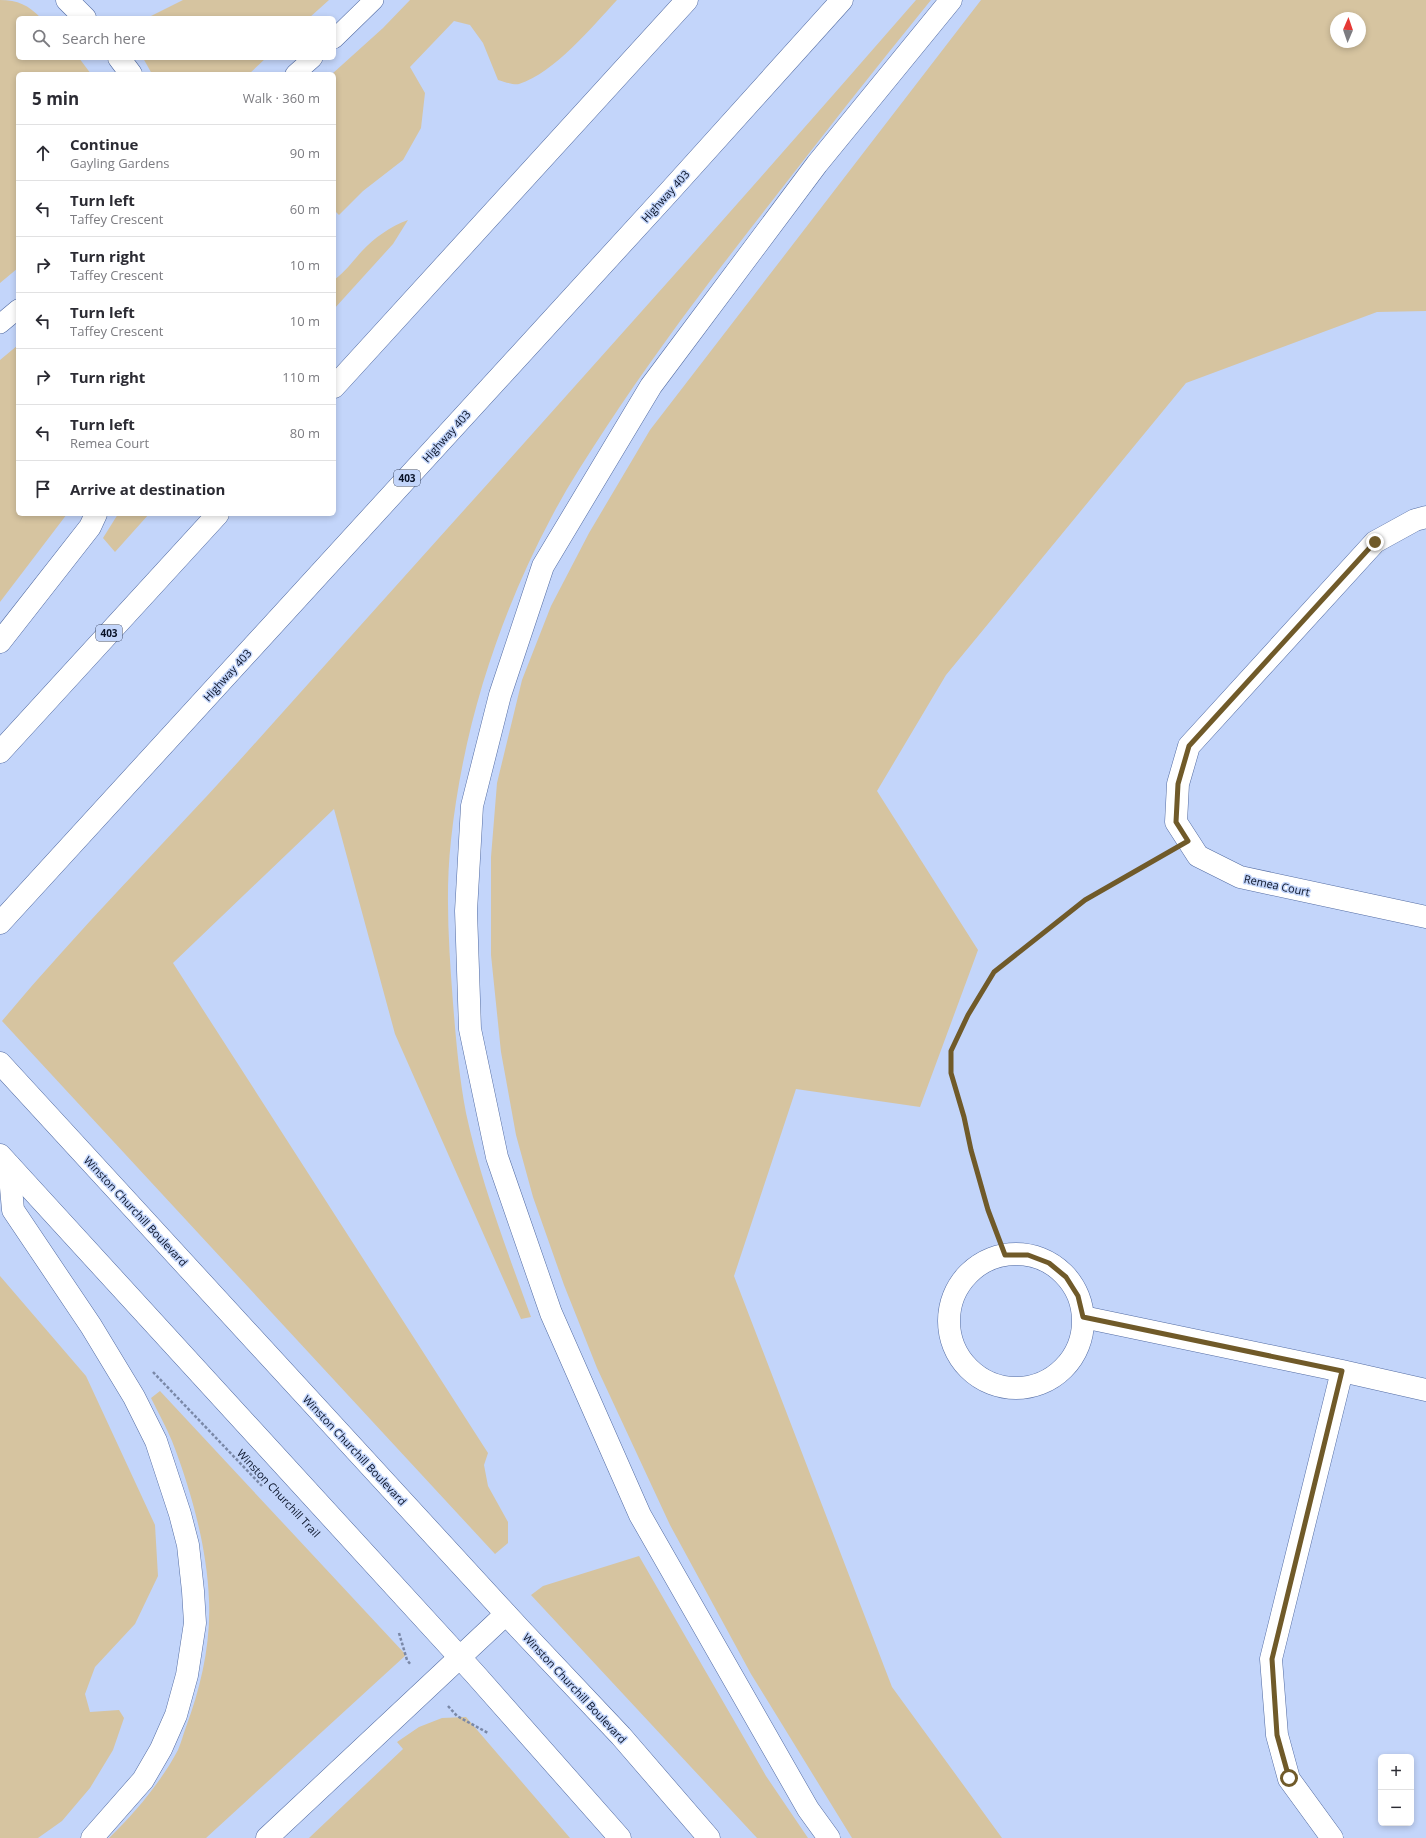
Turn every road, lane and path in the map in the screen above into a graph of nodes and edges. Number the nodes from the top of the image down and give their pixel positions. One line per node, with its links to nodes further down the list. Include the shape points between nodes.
1 (66, 0): 6 (main road)
2 (374, 0): 7 (lane)
3 (687, 0): 14 (main road)
4 (842, 0): 22 (main road, Highway 403 / 403)
5 (951, 0): 39 (main road, via 816,164 651,386 543,566 500,695 472,806 466,911 470,1030 497,1157 551,1313 640,1515 808,1809)
6 (83, 16)
7 (336, 37)
8 (120, 60): 10 (main road)
9 (311, 60): 11 (lane)
10 (130, 72)
11 (297, 72)
12 (16, 311): 13 (lane)
13 (0, 324)
14 (336, 385)
15 (95, 516): 18 (main road, via 90,527)
16 (216, 516): 19 (main road, 403)
17 (1426, 517): 20 (main road, Remea Court, via 1414,520 1375,542 1189,746 1178,784 1176,822)
18 (0, 642)
19 (0, 752)
20 (1188, 841): 21 (main road, Remea Court, via 1198,856 1240,877); 25 (path, via 1085,900 994,972 968,1015 951,1051 951,1073 971,1150 988,1210)
21 (1426, 917)
22 (0, 923)
23 (0, 1063): 31 (main road, Winston Churchill Boulevard)
24 (5, 1160): 33 (main road); 35 (main road, via 13,1210 91,1326 134,1397 156,1441 188,1545 194,1591 195,1623 188,1675 176,1715 161,1749 143,1780)
25 (1005, 1255): 26 (main road, via 1028,1255 1049,1263 1066,1277 1078,1296); 26 (main road, via 984,1262 967,1276 955,1294 950,1315 951,1337 960,1358 974,1374 994,1384 1015,1388 1037,1385 1056,1375 1072,1359 1081,1340)
26 (1083, 1317): 28 (main road)
27 (150, 1369): 30 (path, Winston Churchill Trail)
28 (1342, 1371): 29 (main road); 40 (main road, via 1272,1659 1277,1735 1289,1778)
29 (1426, 1390)
30 (264, 1488)
31 (506, 1614): 33 (main road); 38 (main road, Winston Churchill Boulevard, via 622,1736)
32 (399, 1633): 34 (path)
33 (460, 1658): 36 (main road); 37 (main road)
34 (407, 1660)
35 (92, 1838)
36 (267, 1838)
37 (620, 1838)
38 (709, 1838)
39 (829, 1838)
40 (1332, 1838)

